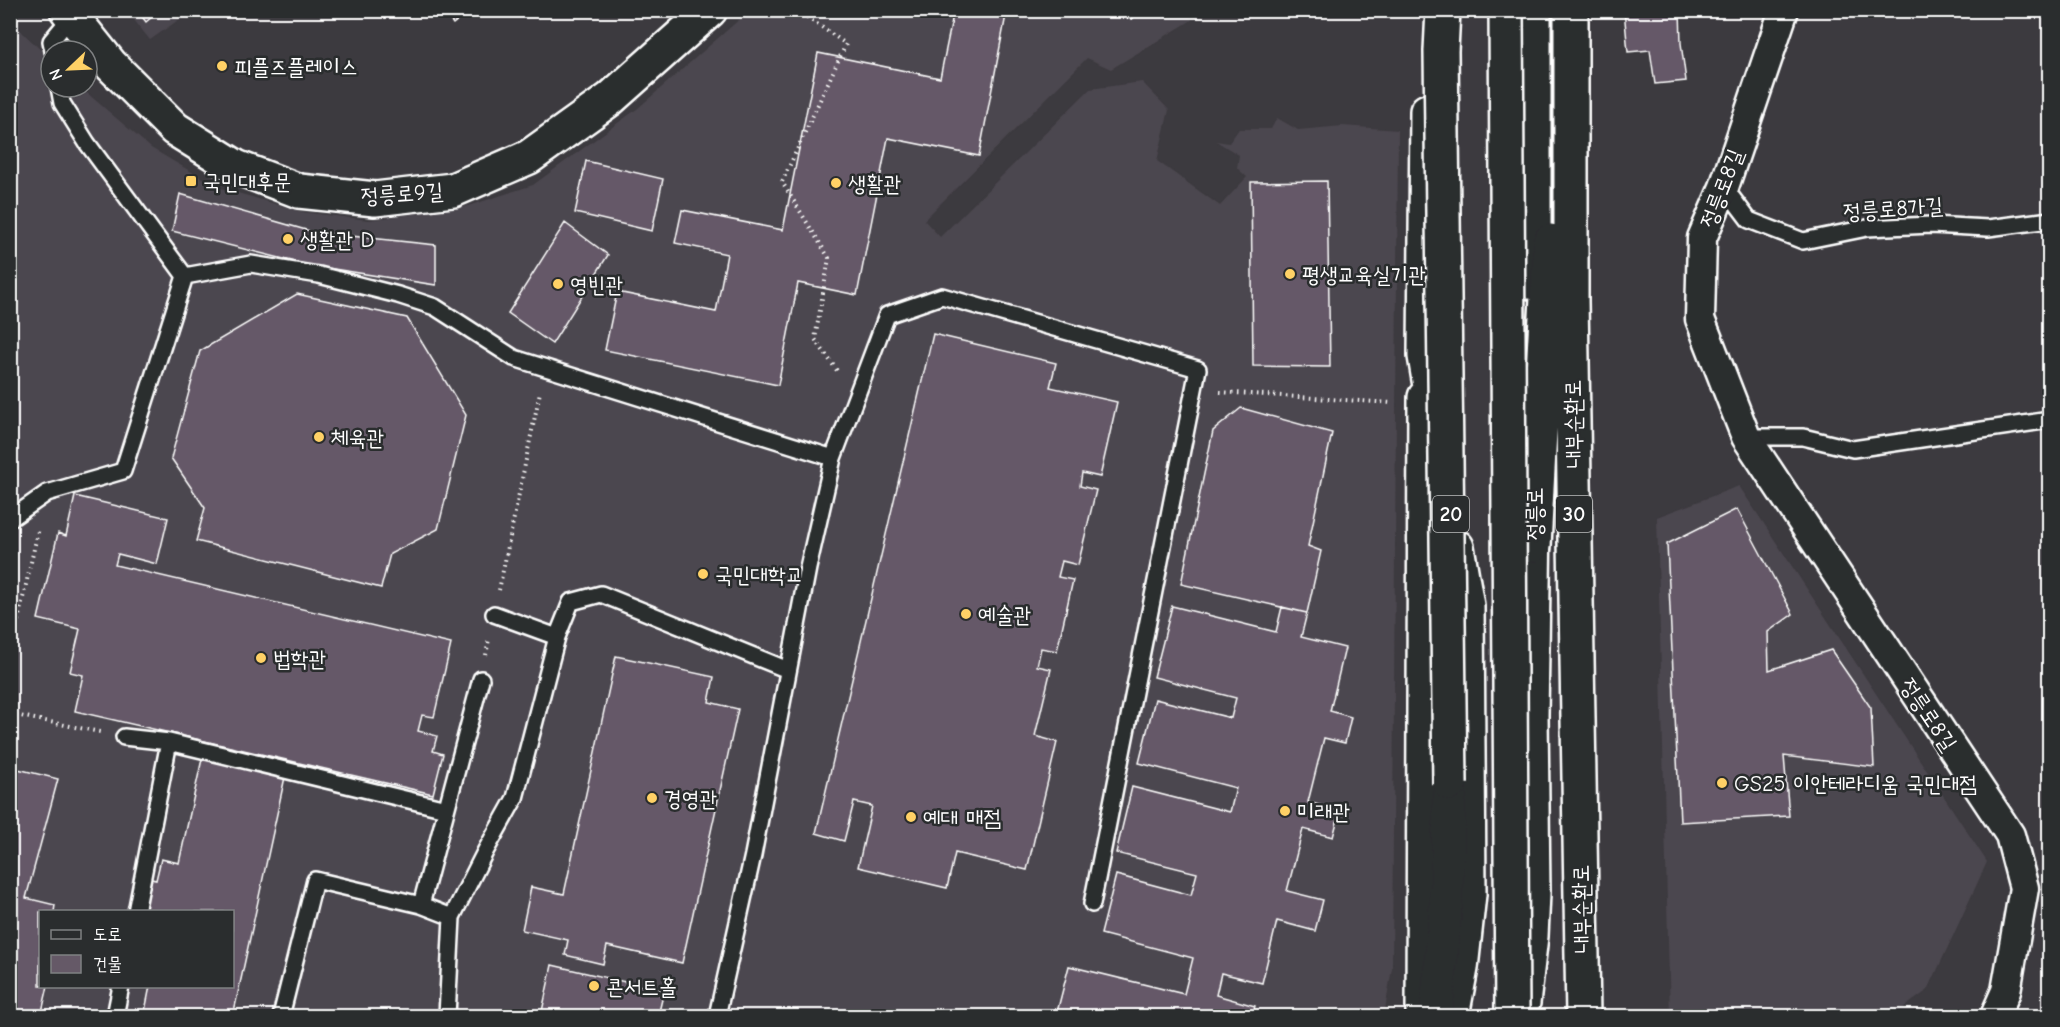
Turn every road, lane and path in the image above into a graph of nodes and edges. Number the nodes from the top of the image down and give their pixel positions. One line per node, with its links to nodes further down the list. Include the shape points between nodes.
1 (710, 10): 11 (main road, 정릉로9길, via 610,99 529,157 453,189 375,199 299,191 236,167 175,129 111,65)
2 (797, 10): 21 (path, via 846,44 782,182 829,258 815,339)
3 (1430, 10): 14 (main road, 20)
4 (1443, 10): 49 (main road, bridge, via 1450,784 1446,903)
5 (1495, 10): 28 (main road)
6 (1506, 10): 51 (main road, bridge)
7 (1534, 10): 28 (main road, 정릉로)
8 (1561, 10): 28 (main road)
9 (1571, 10): 53 (main road, 내부순환로 / 30, via 1571,301)
10 (1784, 10): 15 (street, 정릉로8길)
11 (69, 14): 12 (lane)
12 (52, 39)
13 (61, 99): 17 (lane, via 87,143)
14 (1425, 175): 18 (main road, 20); 29 (main road, via 1456,360)
15 (1724, 187): 16 (lane, 정릉로8가길, via 1749,220 1803,242 1867,228 1988,228); 24 (street, 정릉로8길, via 1702,238 1700,320)
16 (2049, 220)
17 (185, 276): 19 (lane, via 251,264 319,275 435,307 514,358); 26 (lane, via 123,471)
18 (1425, 356): 22 (main road); 29 (main road, 20)
19 (545, 368): 25 (lane); 30 (path)
20 (1194, 390): 21 (lane, via 1198,369 942,296 887,315); 22 (path); 39 (lane)
21 (856, 397): 25 (lane)
22 (1425, 405): 48 (main road)
23 (2049, 420): 24 (lane, via 1853,448 1803,437)
24 (1746, 437): 54 (street, 정릉로8길, via 2010,835 2024,888 2006,991)
25 (833, 458): 33 (lane)
26 (46, 493): 27 (lane); 32 (path)
27 (10, 519)
28 (1534, 545): 52 (main road, 정릉로, via 1533,893)
29 (1467, 606): 50 (main road, 20, via 1468,894)
30 (494, 614): 31 (lane); 34 (path)
31 (557, 637): 33 (lane, via 571,602 601,594); 42 (lane, via 515,798)
32 (10, 656)
33 (788, 670): 47 (lane)
34 (481, 679): 38 (lane)
35 (10, 714): 36 (path)
36 (124, 737): 37 (lane)
37 (169, 742): 38 (lane); 41 (lane)
38 (446, 809): 40 (lane)
39 (1092, 904)
40 (420, 905): 42 (lane); 45 (lane, via 315,880)
41 (136, 910)
42 (452, 917): 46 (lane)
43 (121, 988): 44 (lane)
44 (115, 1017)
45 (281, 1017)
46 (447, 1017)
47 (717, 1017)
48 (1423, 1017)
49 (1436, 1017)
50 (1452, 1017)
51 (1512, 1017)
52 (1521, 1017)
53 (1583, 1017)
54 (1995, 1017)

